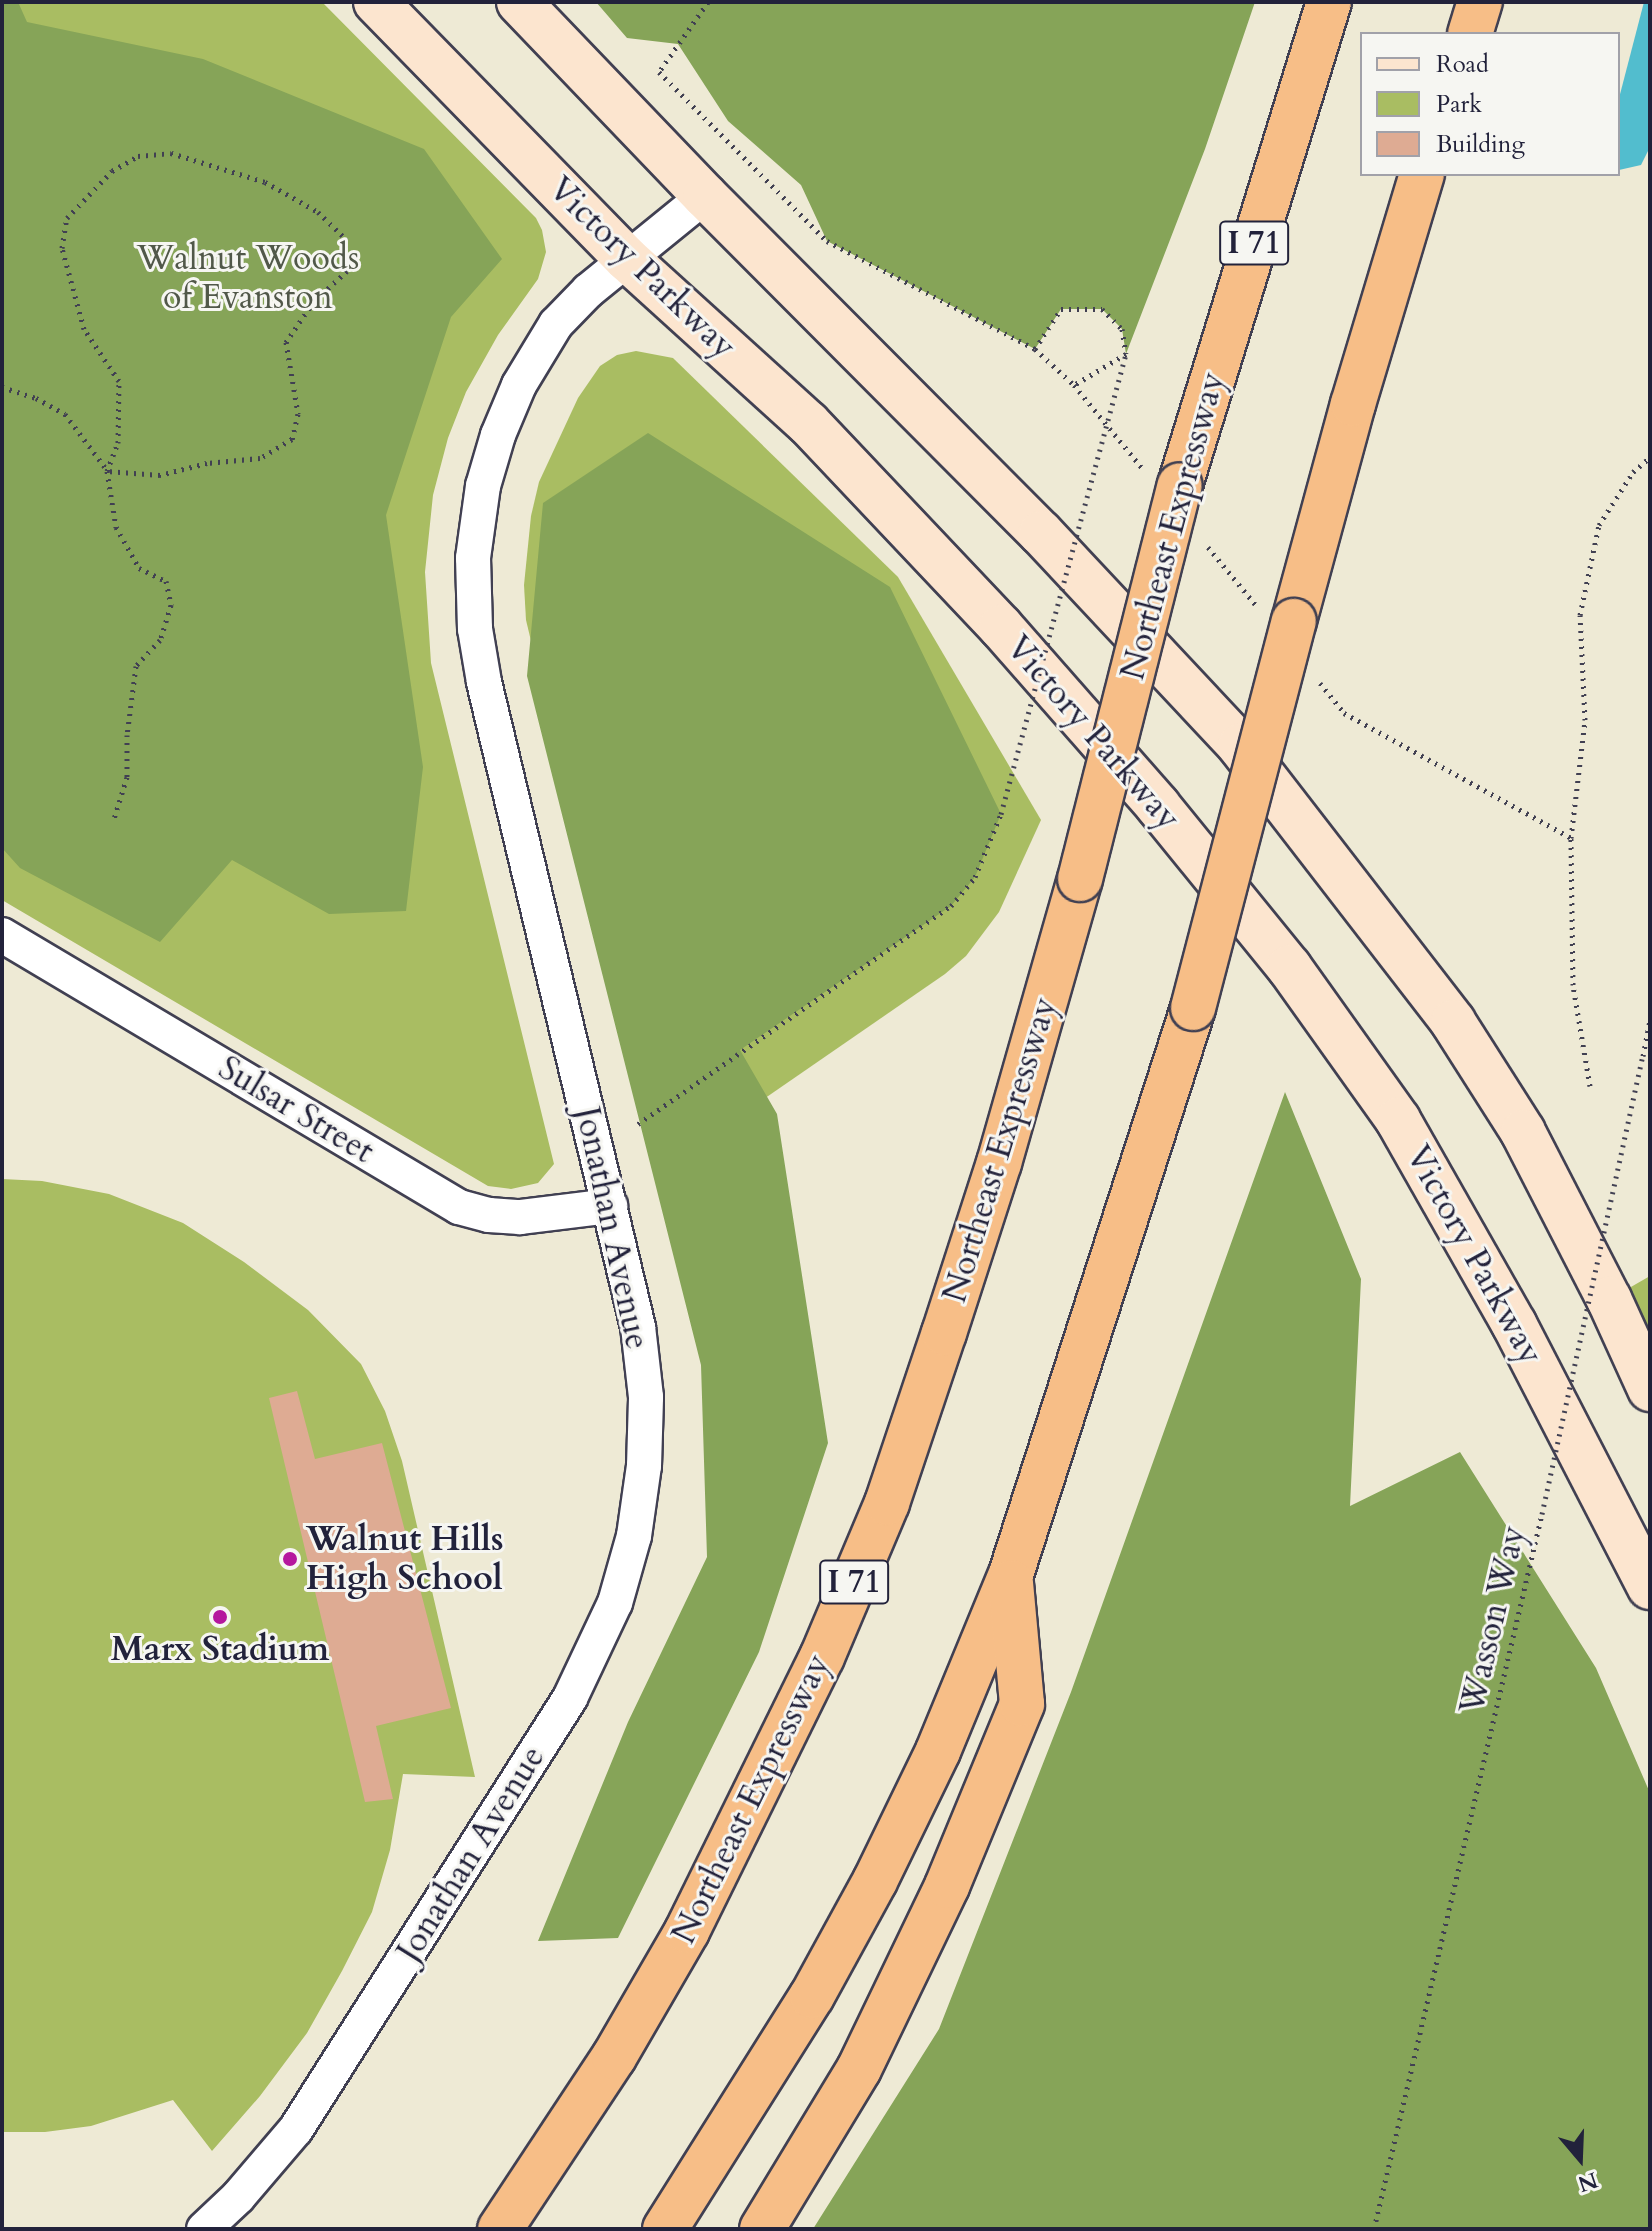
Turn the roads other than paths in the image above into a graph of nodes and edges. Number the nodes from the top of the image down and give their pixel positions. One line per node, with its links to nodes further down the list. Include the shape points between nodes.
1 (376, 2): 8 (street, Victory Parkway)
2 (519, 2): 7 (street)
3 (1329, 2): 15 (highway, Northeast Expressway / I 71, bridge, via 1162,477 1080,879 999,1163 887,1503 822,1657 687,1931 614,2057)
4 (1480, 2): 5 (highway)
5 (1471, 32)
6 (1421, 176): 12 (highway, bridge, via 1353,404 1279,618 1193,1008)
7 (705, 196): 8 (street, Jonathan Avenue); 11 (street, via 1041,533 1240,746 1453,1022 1523,1132)
8 (627, 259): 10 (street, Jonathan Avenue, via 556,324 519,385 483,486 473,558 475,629 484,682); 13 (street, Victory Parkway, via 808,423 1001,627 1158,806 1289,967 1398,1120 1522,1338)
9 (2, 935): 10 (street, Sulsar Street, via 459,1207 520,1217)
10 (610, 1206): 14 (street, Jonathan Avenue, via 638,1327 646,1397 634,1536 615,1603 570,1698 296,2129)
11 (1650, 1389)
12 (1011, 1574): 16 (highway, via 938,1751 875,1881 812,1996); 17 (highway, via 1022,1704 947,1886 859,2069)
13 (1650, 1587)
14 (204, 2229)
15 (500, 2229)
16 (665, 2229)
17 (762, 2229)

